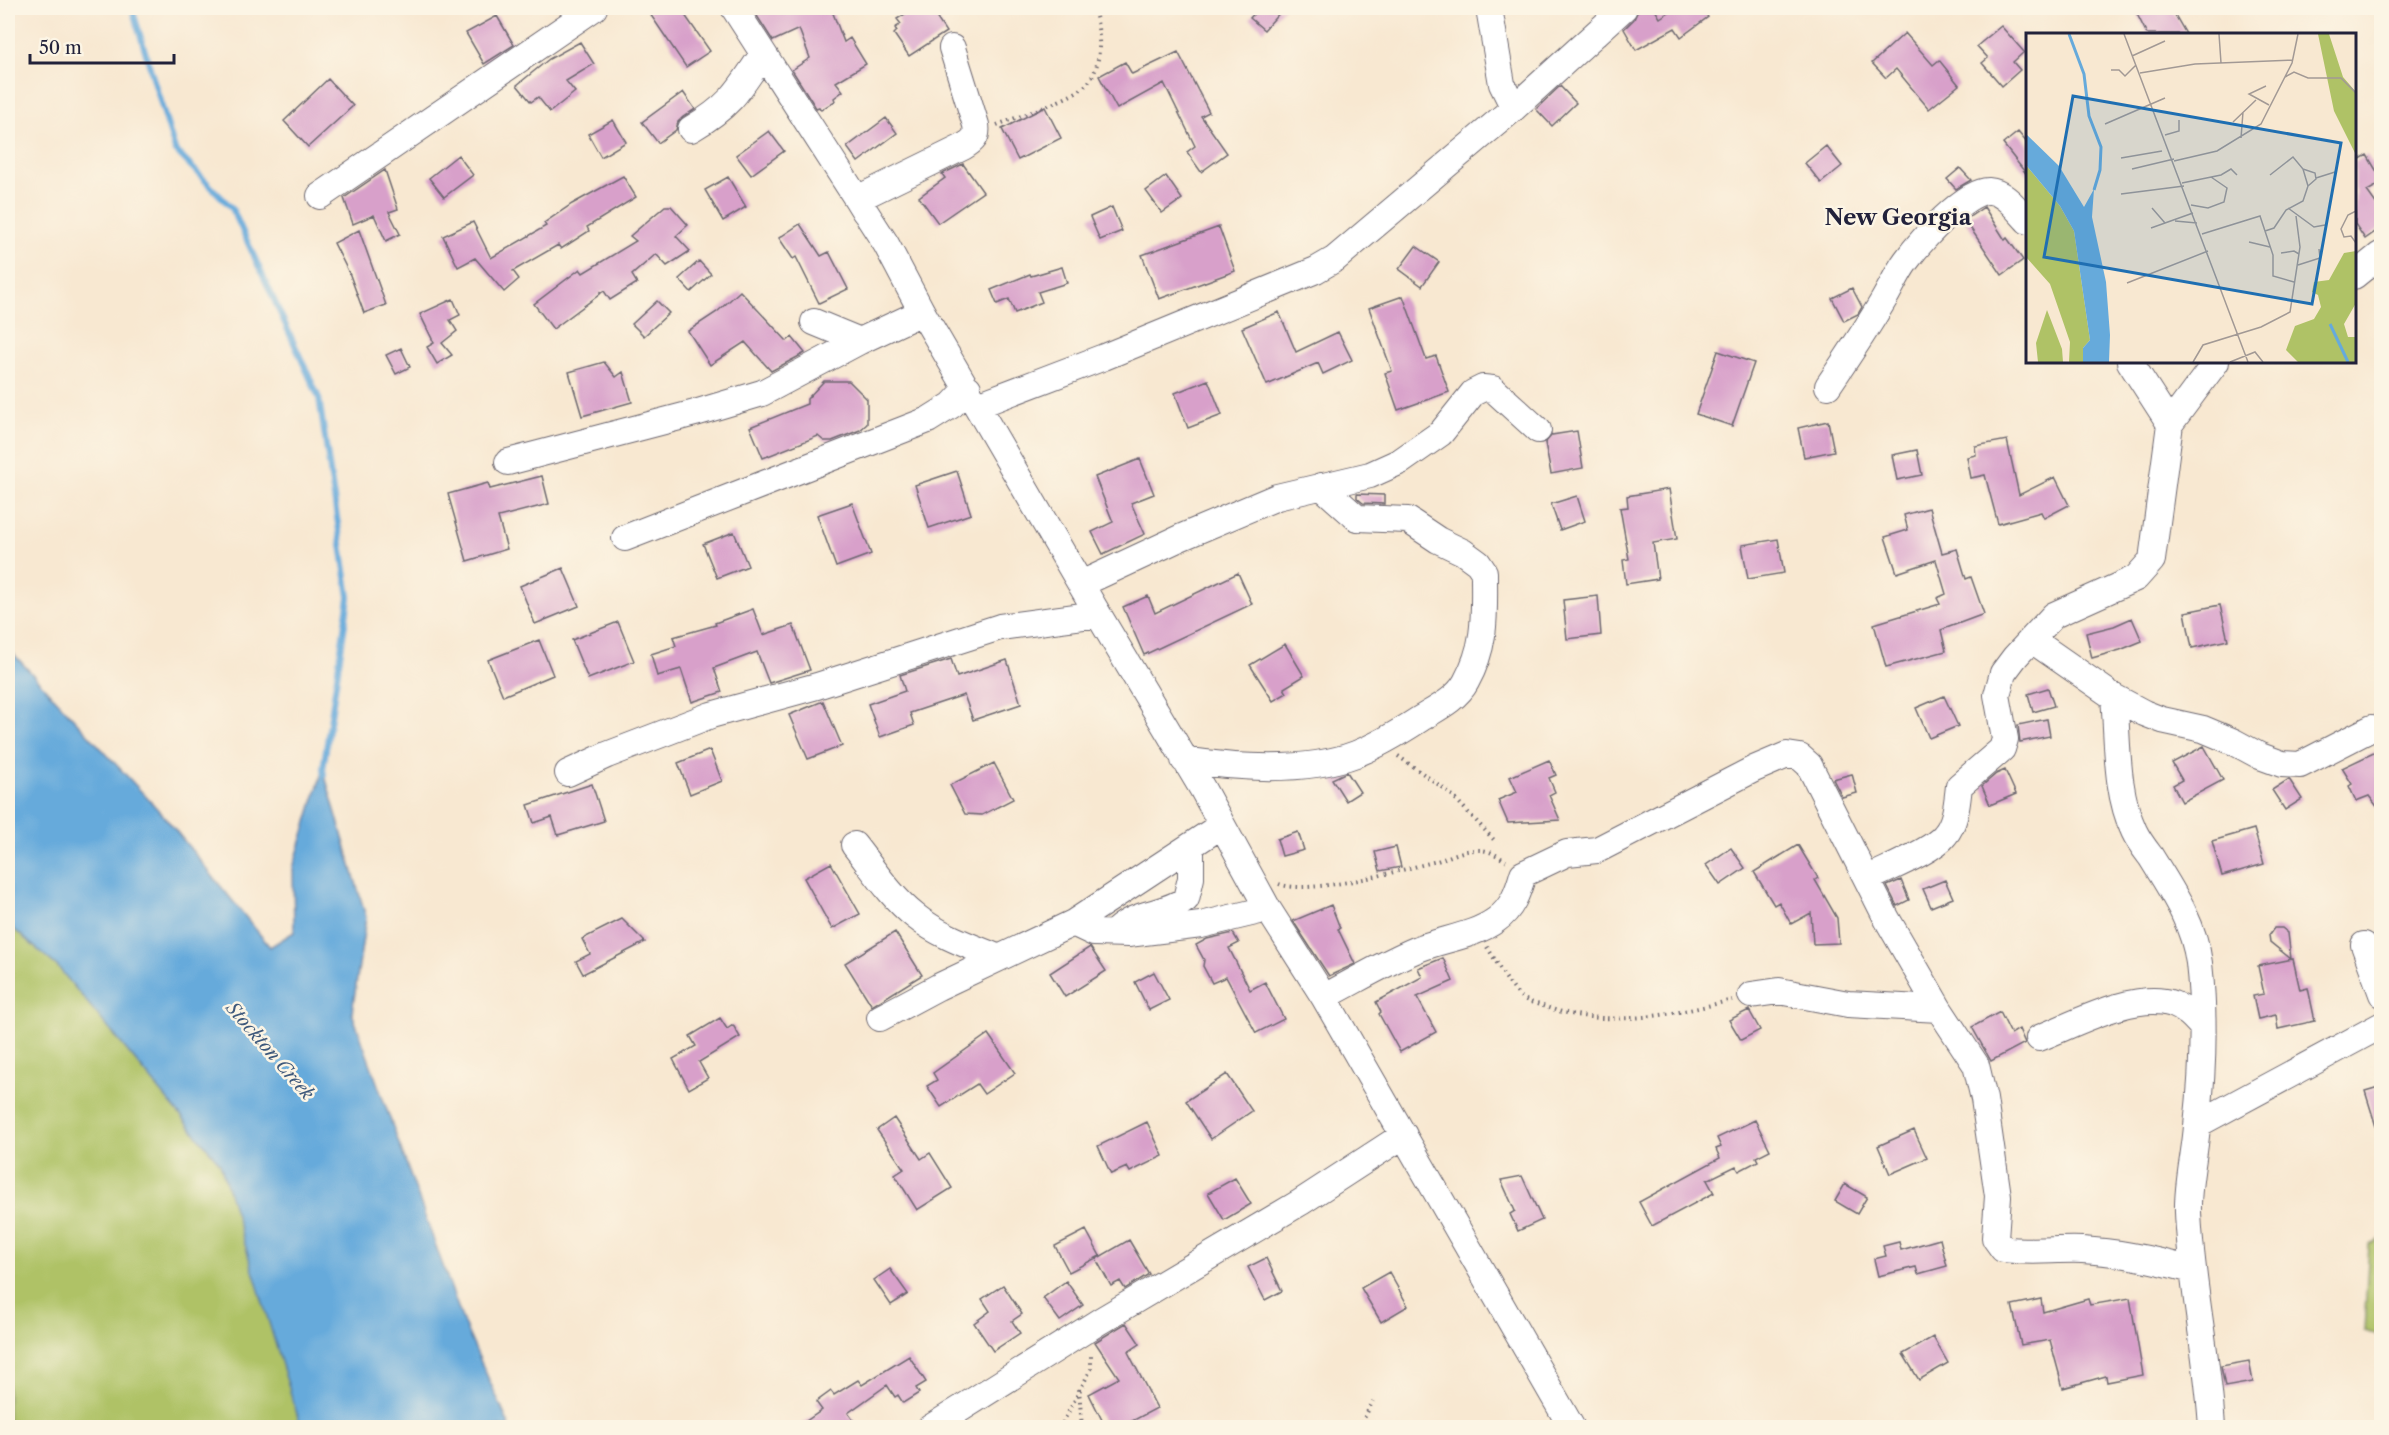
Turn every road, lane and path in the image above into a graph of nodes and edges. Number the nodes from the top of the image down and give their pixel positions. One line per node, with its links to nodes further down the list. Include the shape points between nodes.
1 (594, 8): 11 (street)
2 (734, 8): 7 (street)
3 (1094, 8): 9 (path, via 1100,30 1096,69 1086,86)
4 (1489, 8): 8 (street, via 1502,84)
5 (1624, 8): 8 (street)
6 (952, 48): 13 (street, via 977,133 963,147 857,199)
7 (762, 54): 10 (street, via 725,107); 13 (street)
8 (1515, 108): 22 (street, via 1335,259 1316,270 1104,357)
9 (1023, 114)
10 (691, 129)
11 (320, 196)
12 (2026, 219): 21 (street, via 2009,200 1992,191 1980,191 1957,207 1905,262)
13 (886, 244): 16 (street)
14 (2380, 255): 15 (street)
15 (2356, 275)
16 (922, 312): 18 (street); 22 (street)
17 (814, 322): 18 (street)
18 (860, 341): 25 (street, via 762,393)
19 (2131, 363): 23 (street)
20 (2215, 363): 23 (street)
21 (1828, 386)
22 (973, 396): 27 (street, via 928,420); 28 (street)
23 (2170, 424): 30 (street, via 2152,560 2136,578 2054,615)
24 (1538, 430): 26 (street, via 1493,388 1483,388 1473,393 1441,433 1401,461 1370,475)
25 (508, 462)
26 (1321, 486): 28 (street, via 1277,497 1229,516); 33 (street, via 1357,518 1408,520 1478,562 1484,572 1483,640 1465,685 1446,703)
27 (625, 538)
28 (1081, 584): 29 (street)
29 (1098, 614): 34 (street); 35 (street, via 1000,627 711,716)
30 (2032, 640): 31 (street); 41 (street, via 2003,673 1997,695 2005,738 2002,749 1959,786 1956,811 1944,837)
31 (2114, 697): 32 (street, via 2144,713 2203,729 2282,764 2300,765); 55 (street, via 2127,811 2134,831 2190,925 2199,962)
32 (2372, 728)
33 (1376, 745): 34 (street, via 1336,759 1288,766); 37 (path, via 1449,792)
34 (1184, 760): 36 (street)
35 (568, 773)
36 (1222, 825): 39 (street); 43 (street)
37 (1496, 842)
38 (854, 845): 48 (street, via 915,916 948,938)
39 (1191, 846): 44 (street); 46 (street, via 1191,878 1186,899 1170,908 1129,919)
40 (1523, 874): 41 (street, via 1567,853 1597,850 1787,755 1800,757 1809,765); 42 (path, via 1489,851 1477,849 1374,876 1305,888); 45 (street, via 1517,896 1508,909)
41 (1867, 879): 52 (street)
42 (1272, 882)
43 (1268, 909): 46 (street, via 1201,925); 51 (street)
44 (1073, 923): 46 (street, via 1094,933); 48 (street)
45 (1476, 930): 50 (path, via 1522,998 1552,1010 1618,1020); 51 (street, via 1402,955)
46 (1112, 934)
47 (2364, 945): 49 (street)
48 (999, 958): 53 (street)
49 (2382, 994)
50 (1751, 995): 52 (street, via 1779,991 1848,1004)
51 (1324, 997): 58 (street)
52 (1939, 1009): 59 (street, via 1976,1065 1998,1196 1995,1238 2003,1249 2084,1250 2141,1256)
53 (880, 1018)
54 (2382, 1025): 57 (street)
55 (2202, 1027): 56 (street, via 2188,1012 2152,1000 2122,1006); 57 (street)
56 (2039, 1038)
57 (2198, 1124): 59 (street, via 2188,1209)
58 (1404, 1135): 60 (street); 67 (street)
59 (2192, 1270): 68 (street)
60 (1091, 1328): 61 (path, via 1091,1369); 63 (street)
61 (1079, 1388): 64 (path); 65 (path)
62 (1373, 1401): 66 (path)
63 (930, 1428)
64 (1060, 1428)
65 (1083, 1428)
66 (1359, 1428)
67 (1572, 1428)
68 (2212, 1428)

